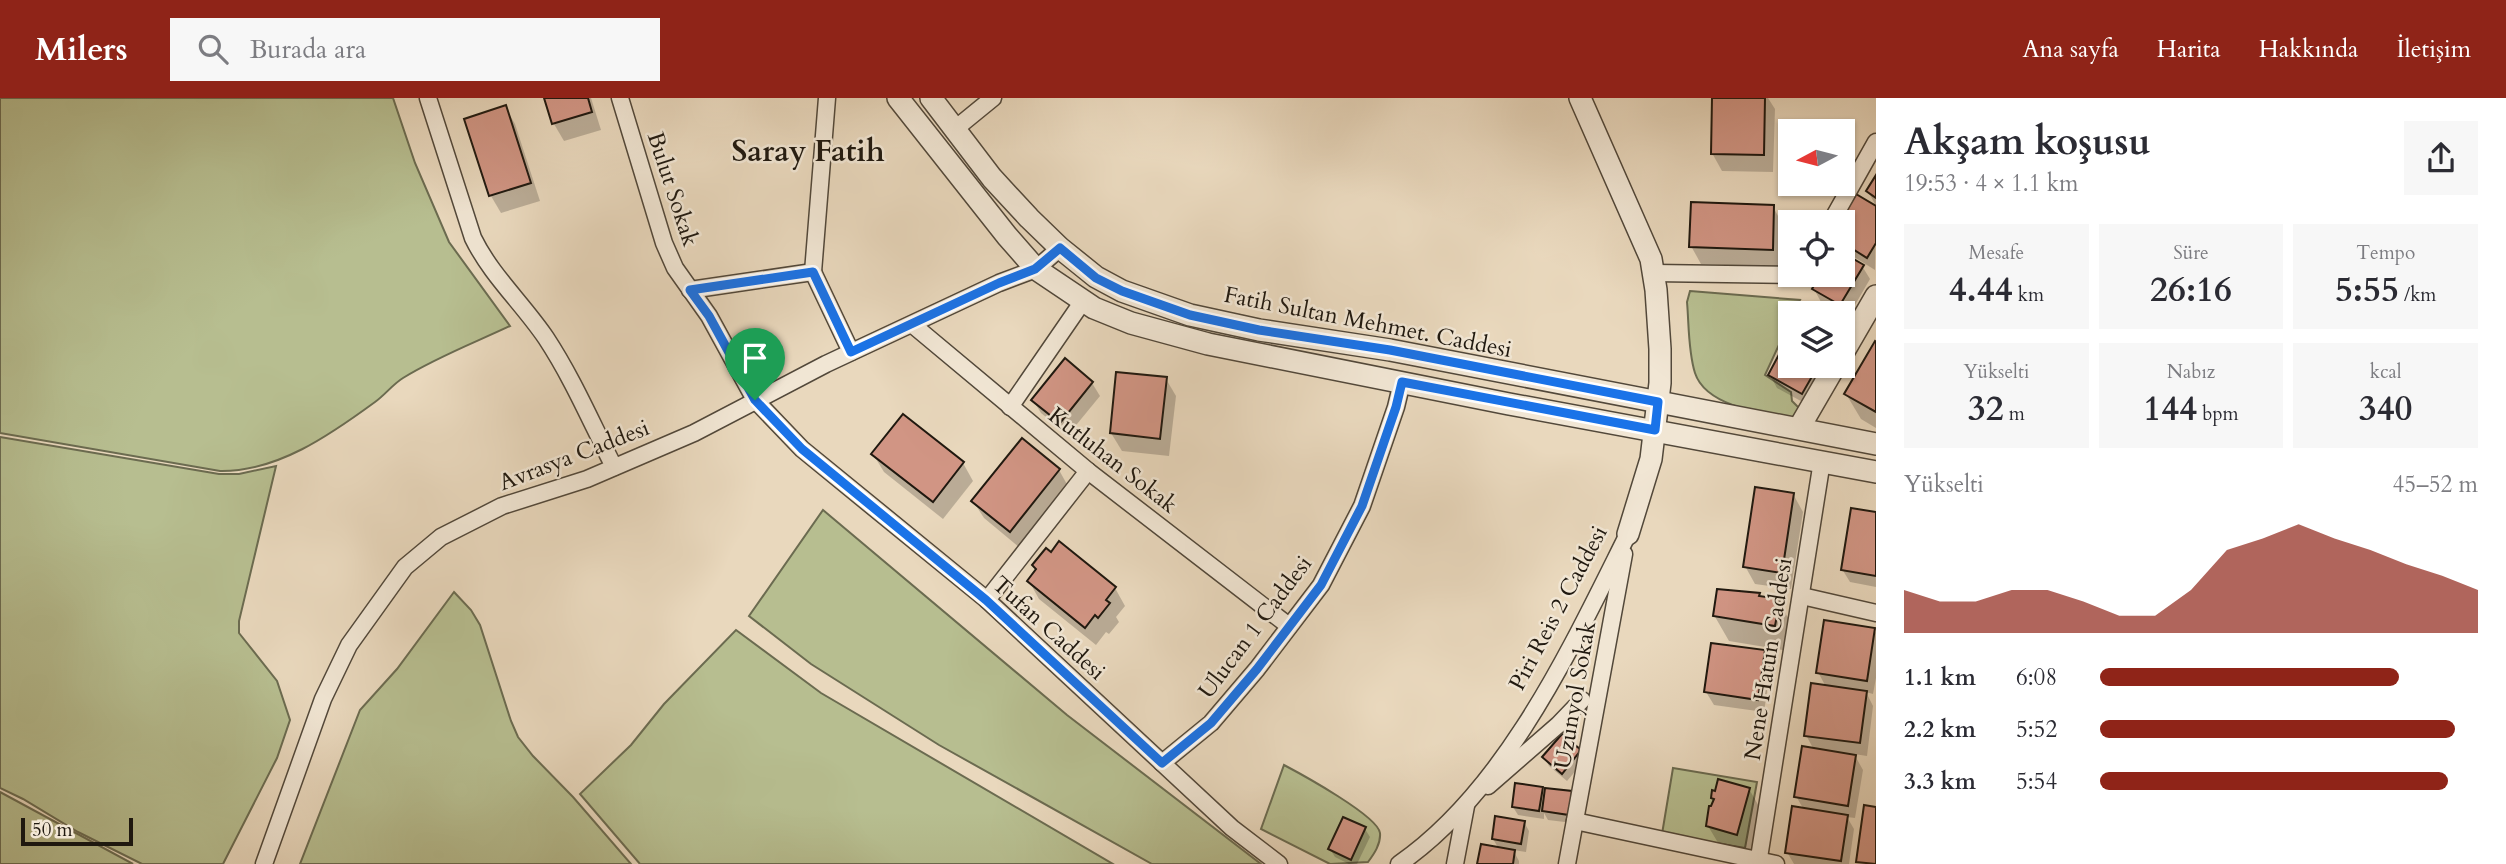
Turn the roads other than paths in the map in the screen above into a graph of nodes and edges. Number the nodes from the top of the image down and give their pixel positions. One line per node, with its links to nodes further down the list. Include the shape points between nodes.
1 (428, 98): 30 (street, via 483,258 547,339)
2 (620, 98): 16 (street, Bulut Sokak, via 664,243)
3 (827, 98): 13 (street)
4 (898, 98): 12 (street, Fatih Sultan Mehmet. Caddesi)
5 (931, 98): 8 (street, Fatih Sultan Mehmet. Caddesi)
6 (992, 98): 8 (street)
7 (1580, 98): 14 (street, Piri Reis 2 Caddesi)
8 (955, 130): 11 (street, Fatih Sultan Mehmet. Caddesi, via 992,178)
9 (1876, 142): 10 (street)
10 (1838, 210)
11 (1060, 248): 12 (street, Avrasya Caddesi); 26 (street, Fatih Sultan Mehmet. Caddesi, via 1096,278 1190,315 1390,350)
12 (1035, 269): 18 (street, Fatih Sultan Mehmet. Caddesi); 19 (street, Avrasya Caddesi)
13 (813, 272): 16 (street); 21 (street)
14 (1654, 273): 15 (street); 26 (street, Piri Reis 2 Caddesi, via 1660,349)
15 (1778, 275)
16 (690, 290): 24 (street, Bulut Sokak)
17 (1876, 296): 20 (street)
18 (1083, 301): 23 (street, Fatih Sultan Mehmet. Caddesi, via 1131,323 1208,344); 25 (street)
19 (913, 325): 21 (street, Avrasya Caddesi); 25 (street, Kutluhan Sokak)
20 (1855, 332)
21 (851, 352): 24 (street, Avrasya Caddesi)
22 (1828, 378): 27 (street)
23 (1402, 382): 26 (street, Fatih Sultan Mehmet. Caddesi); 37 (street, Ulucan 1 Caddesi, via 1362,506 1321,585)
24 (755, 400): 30 (street, Avrasya Caddesi, via 694,433); 35 (street, Tufan Caddesi, via 802,449)
25 (1010, 407): 31 (street, Kutluhan Sokak)
26 (1656, 416): 27 (street, Fatih Sultan Mehmet. Caddesi); 29 (street, Fatih Sultan Mehmet. Caddesi); 33 (street, Piri Reis 2 Caddesi, via 1650,459)
27 (1799, 428): 28 (street, Fatih Sultan Mehmet. Caddesi)
28 (1876, 444)
29 (1822, 461): 32 (street, Fatih Sultan Mehmet. Caddesi); 34 (street, Nene Hatun Caddesi)
30 (614, 467): 43 (street, Avrasya Caddesi, via 502,506 441,537 405,567 349,645 328,688)
31 (1088, 471): 35 (street); 37 (street, Kutluhan Sokak)
32 (1876, 472)
33 (1628, 534): 40 (street, Piri Reis 2 Caddesi, via 1561,666); 41 (street, Uzunyol Sokak)
34 (1802, 596): 36 (street); 42 (street, Nene Hatun Caddesi)
35 (986, 600): 39 (street, Tufan Caddesi)
36 (1876, 613)
37 (1289, 626): 39 (street, Ulucan 1 Caddesi, via 1211,723)
38 (1582, 700): 40 (street, Piri Reis 2 Caddesi)
39 (1162, 763): 44 (street, Tufan Caddesi)
40 (1466, 806): 45 (street, Piri Reis 2 Caddesi); 46 (street)
41 (1575, 821): 42 (street); 47 (street, Uzunyol Sokak)
42 (1758, 862): 48 (street)
43 (264, 864)
44 (1279, 864)
45 (1399, 864)
46 (1455, 864)
47 (1567, 864)
48 (1776, 864)

